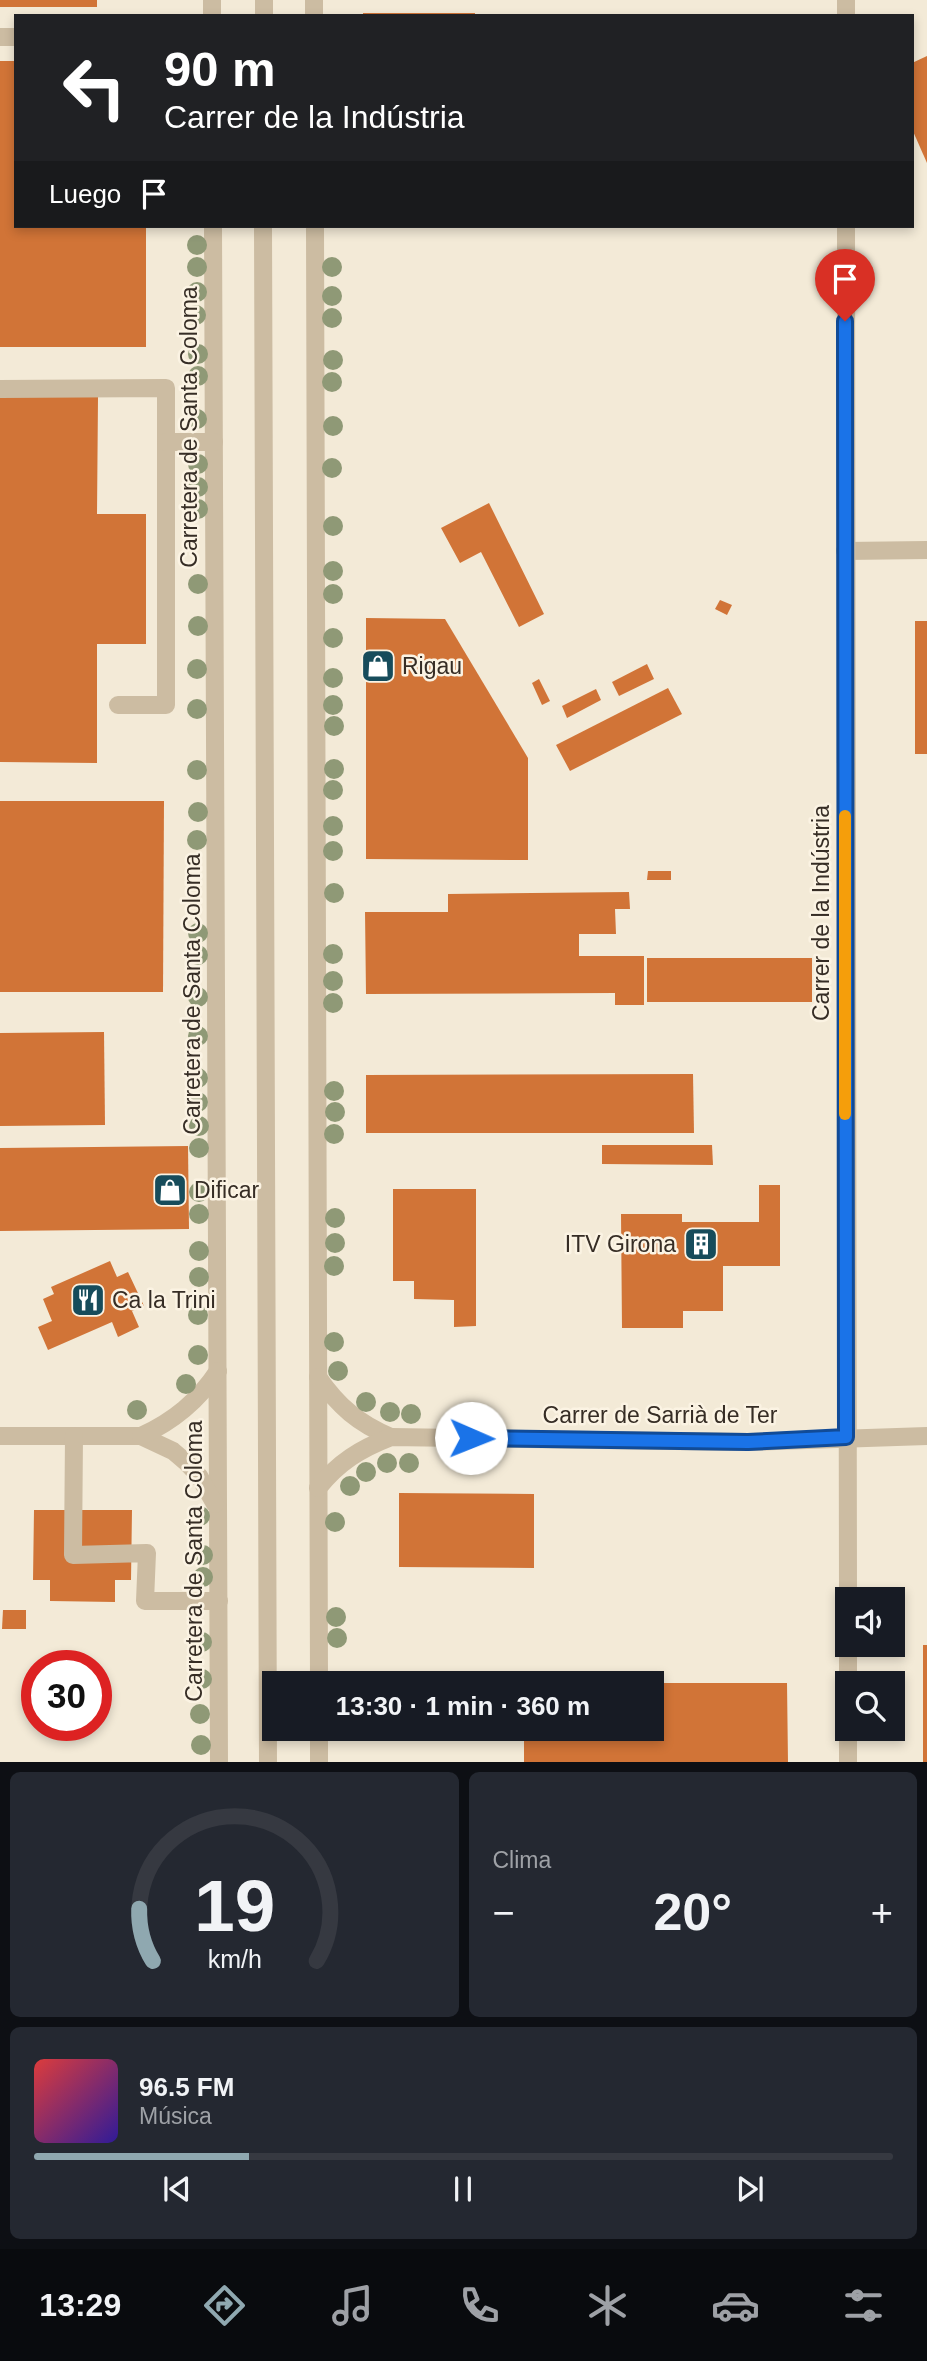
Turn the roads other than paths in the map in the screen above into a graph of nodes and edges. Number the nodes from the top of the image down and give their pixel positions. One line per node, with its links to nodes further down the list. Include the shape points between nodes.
1 (213, 228): 7 (street, Carretera de Santa Coloma)
2 (263, 228): 27 (street)
3 (315, 228): 12 (street)
4 (846, 228): 9 (street, Carrer de la Indústria)
5 (0, 389): 6 (street, via 166,388)
6 (166, 442): 7 (street); 10 (street, via 166,705)
7 (214, 442): 11 (street, Carretera de Santa Coloma)
8 (927, 550): 9 (street)
9 (845, 551): 18 (street, Carrer de la Indústria)
10 (118, 705)
11 (218, 1371): 15 (street, via 193,1404); 20 (street, Carretera de Santa Coloma)
12 (318, 1377): 17 (street, Carrer de Sarrià de Ter, via 346,1411); 19 (street)
13 (0, 1436): 14 (street)
14 (74, 1436): 15 (street); 22 (street, via 72,1555 147,1553 145,1601)
15 (141, 1436): 20 (street, via 187,1463)
16 (927, 1436): 18 (street, Carrer de Sarrià de Ter)
17 (391, 1437): 18 (street, Carrer de Sarrià de Ter, via 748,1442); 19 (street, Carrer de Sarrià de Ter, via 360,1449)
18 (846, 1437): 21 (street, Carrer de la Indústria)
19 (318, 1489): 23 (street)
20 (217, 1507): 22 (street, Carretera de Santa Coloma)
21 (848, 1587)
22 (219, 1601): 26 (street, Carretera de Santa Coloma)
23 (319, 1671)
24 (319, 1741): 28 (street)
25 (848, 1741): 29 (street)
26 (219, 1762)
27 (268, 1762)
28 (319, 1762)
29 (848, 1762)

